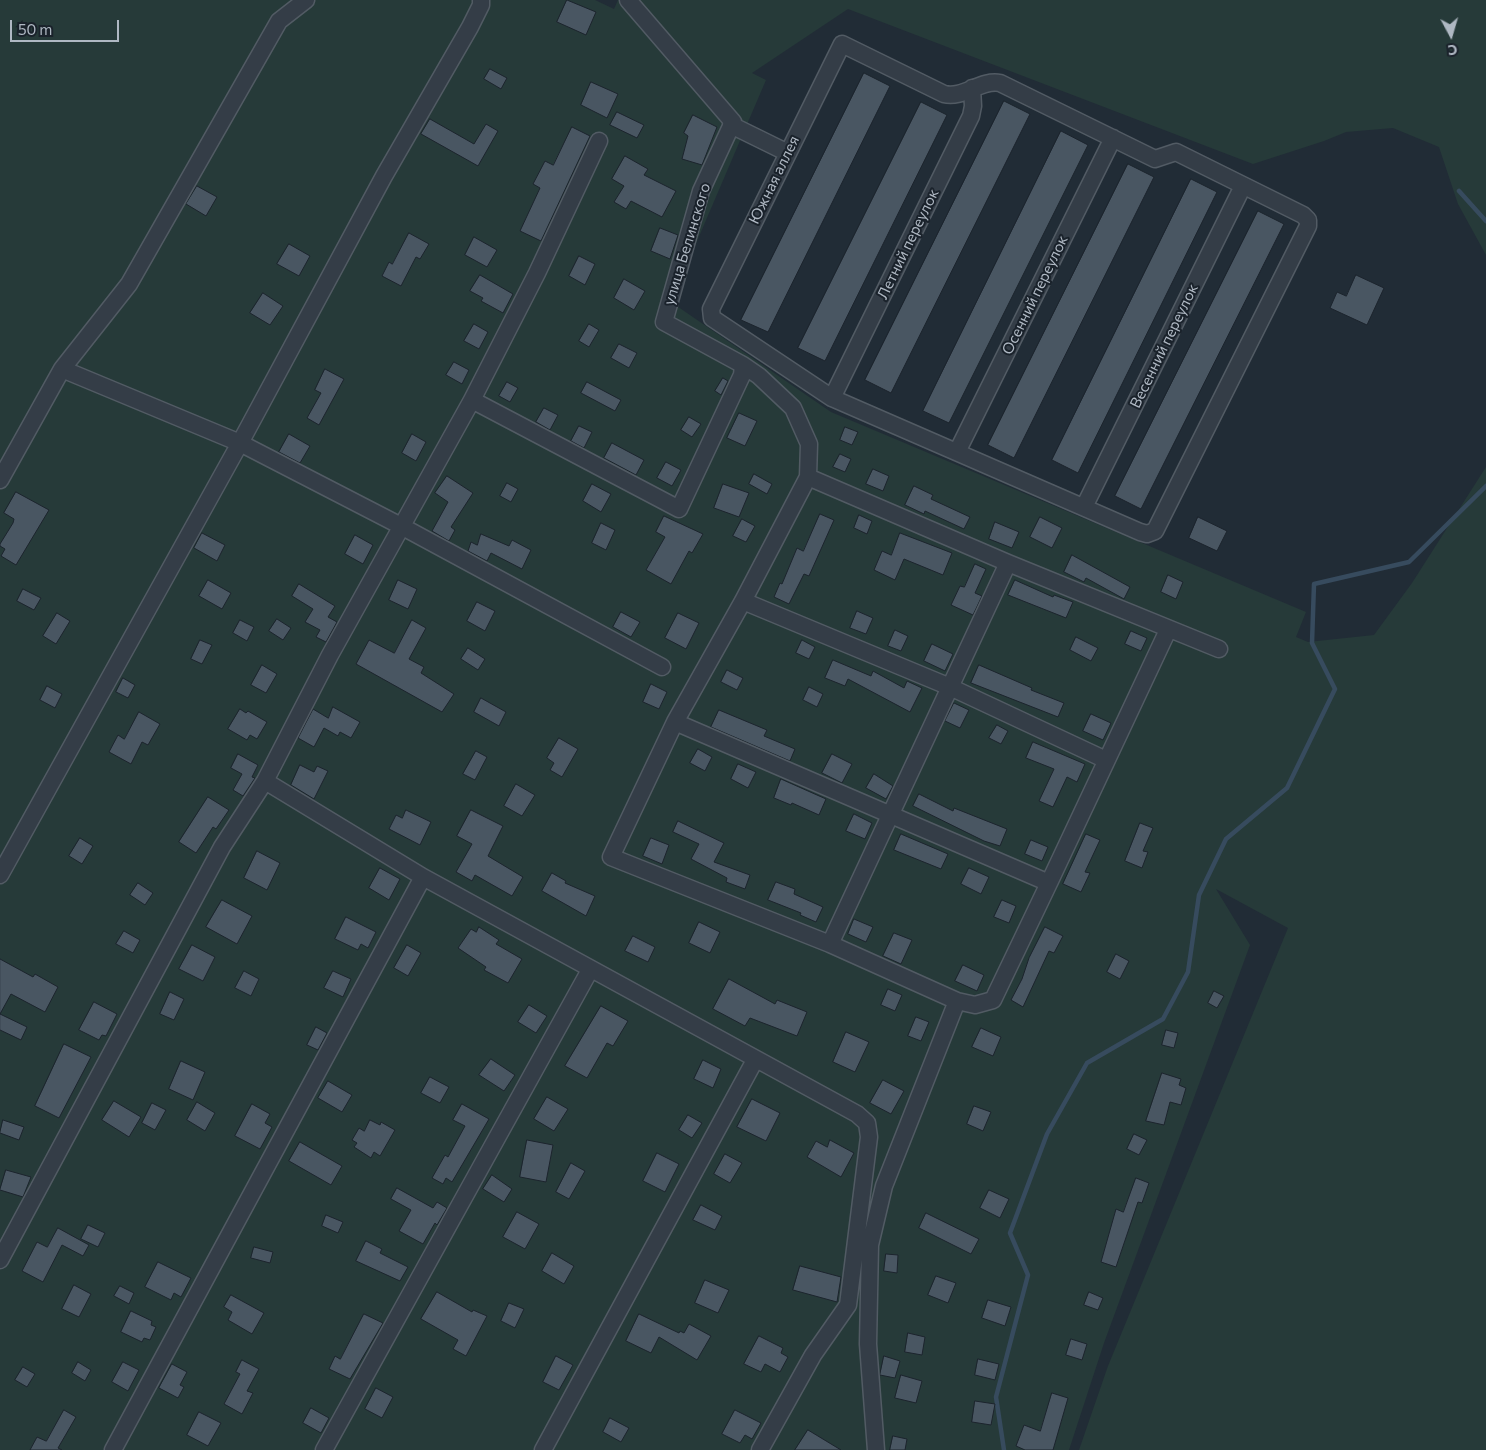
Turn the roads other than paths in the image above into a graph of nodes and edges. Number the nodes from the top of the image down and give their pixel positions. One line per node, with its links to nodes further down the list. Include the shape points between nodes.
1 (306, 0): 11 (street, via 278,21 129,284)
2 (480, 0): 14 (street, via 481,5 470,27 384,176)
3 (628, 0): 5 (street, via 710,94 733,122)
4 (972, 88): 6 (street, via 1000,82); 8 (street, Южная аллея, via 954,95 944,94 842,44); 12 (street, Летний переулок, via 974,106 971,116)
5 (732, 125): 8 (street); 10 (street, улица Белинского, via 700,191 664,322)
6 (1113, 138): 9 (street, via 1158,160 1176,152); 15 (street, Осенний переулок)
7 (600, 141): 13 (street)
8 (788, 153): 12 (street, Южная аллея, via 711,309 712,318)
9 (1243, 186): 18 (street, Весенний переулок); 18 (street, via 1303,215 1308,223 1185,474 1152,533 1140,532)
10 (743, 365): 13 (street, via 742,375 679,509); 16 (street, via 793,408 809,444)
11 (62, 369): 14 (street); 17 (street)
12 (832, 398): 15 (street)
13 (472, 400): 19 (street)
14 (240, 443): 19 (street); 30 (street)
15 (957, 452): 18 (street)
16 (808, 477): 20 (street); 21 (street)
17 (0, 480)
18 (1084, 507)
19 (401, 526): 24 (street); 28 (street)
20 (1008, 563): 22 (street); 25 (street)
21 (743, 602): 25 (street); 26 (street)
22 (1168, 630): 23 (street); 27 (street)
23 (1220, 649)
24 (662, 667)
25 (950, 687): 27 (street); 29 (street)
26 (675, 722): 29 (street); 33 (street, via 611,857)
27 (1106, 760): 32 (street)
28 (265, 780): 31 (street); 37 (street, via 222,847)
29 (890, 815): 32 (street); 33 (street)
30 (3, 867)
31 (423, 877): 34 (street); 38 (street)
32 (1049, 883): 35 (street, via 993,1000 975,1005)
33 (830, 944): 35 (street)
34 (590, 970): 36 (street); 39 (street)
35 (957, 1001): 42 (street, via 884,1186 870,1246 868,1344)
36 (755, 1060): 40 (street); 41 (street, via 857,1114 867,1122 870,1137 848,1305 813,1355)
37 (0, 1260)
38 (113, 1450)
39 (324, 1450)
40 (543, 1450)
41 (760, 1450)
42 (876, 1450)

